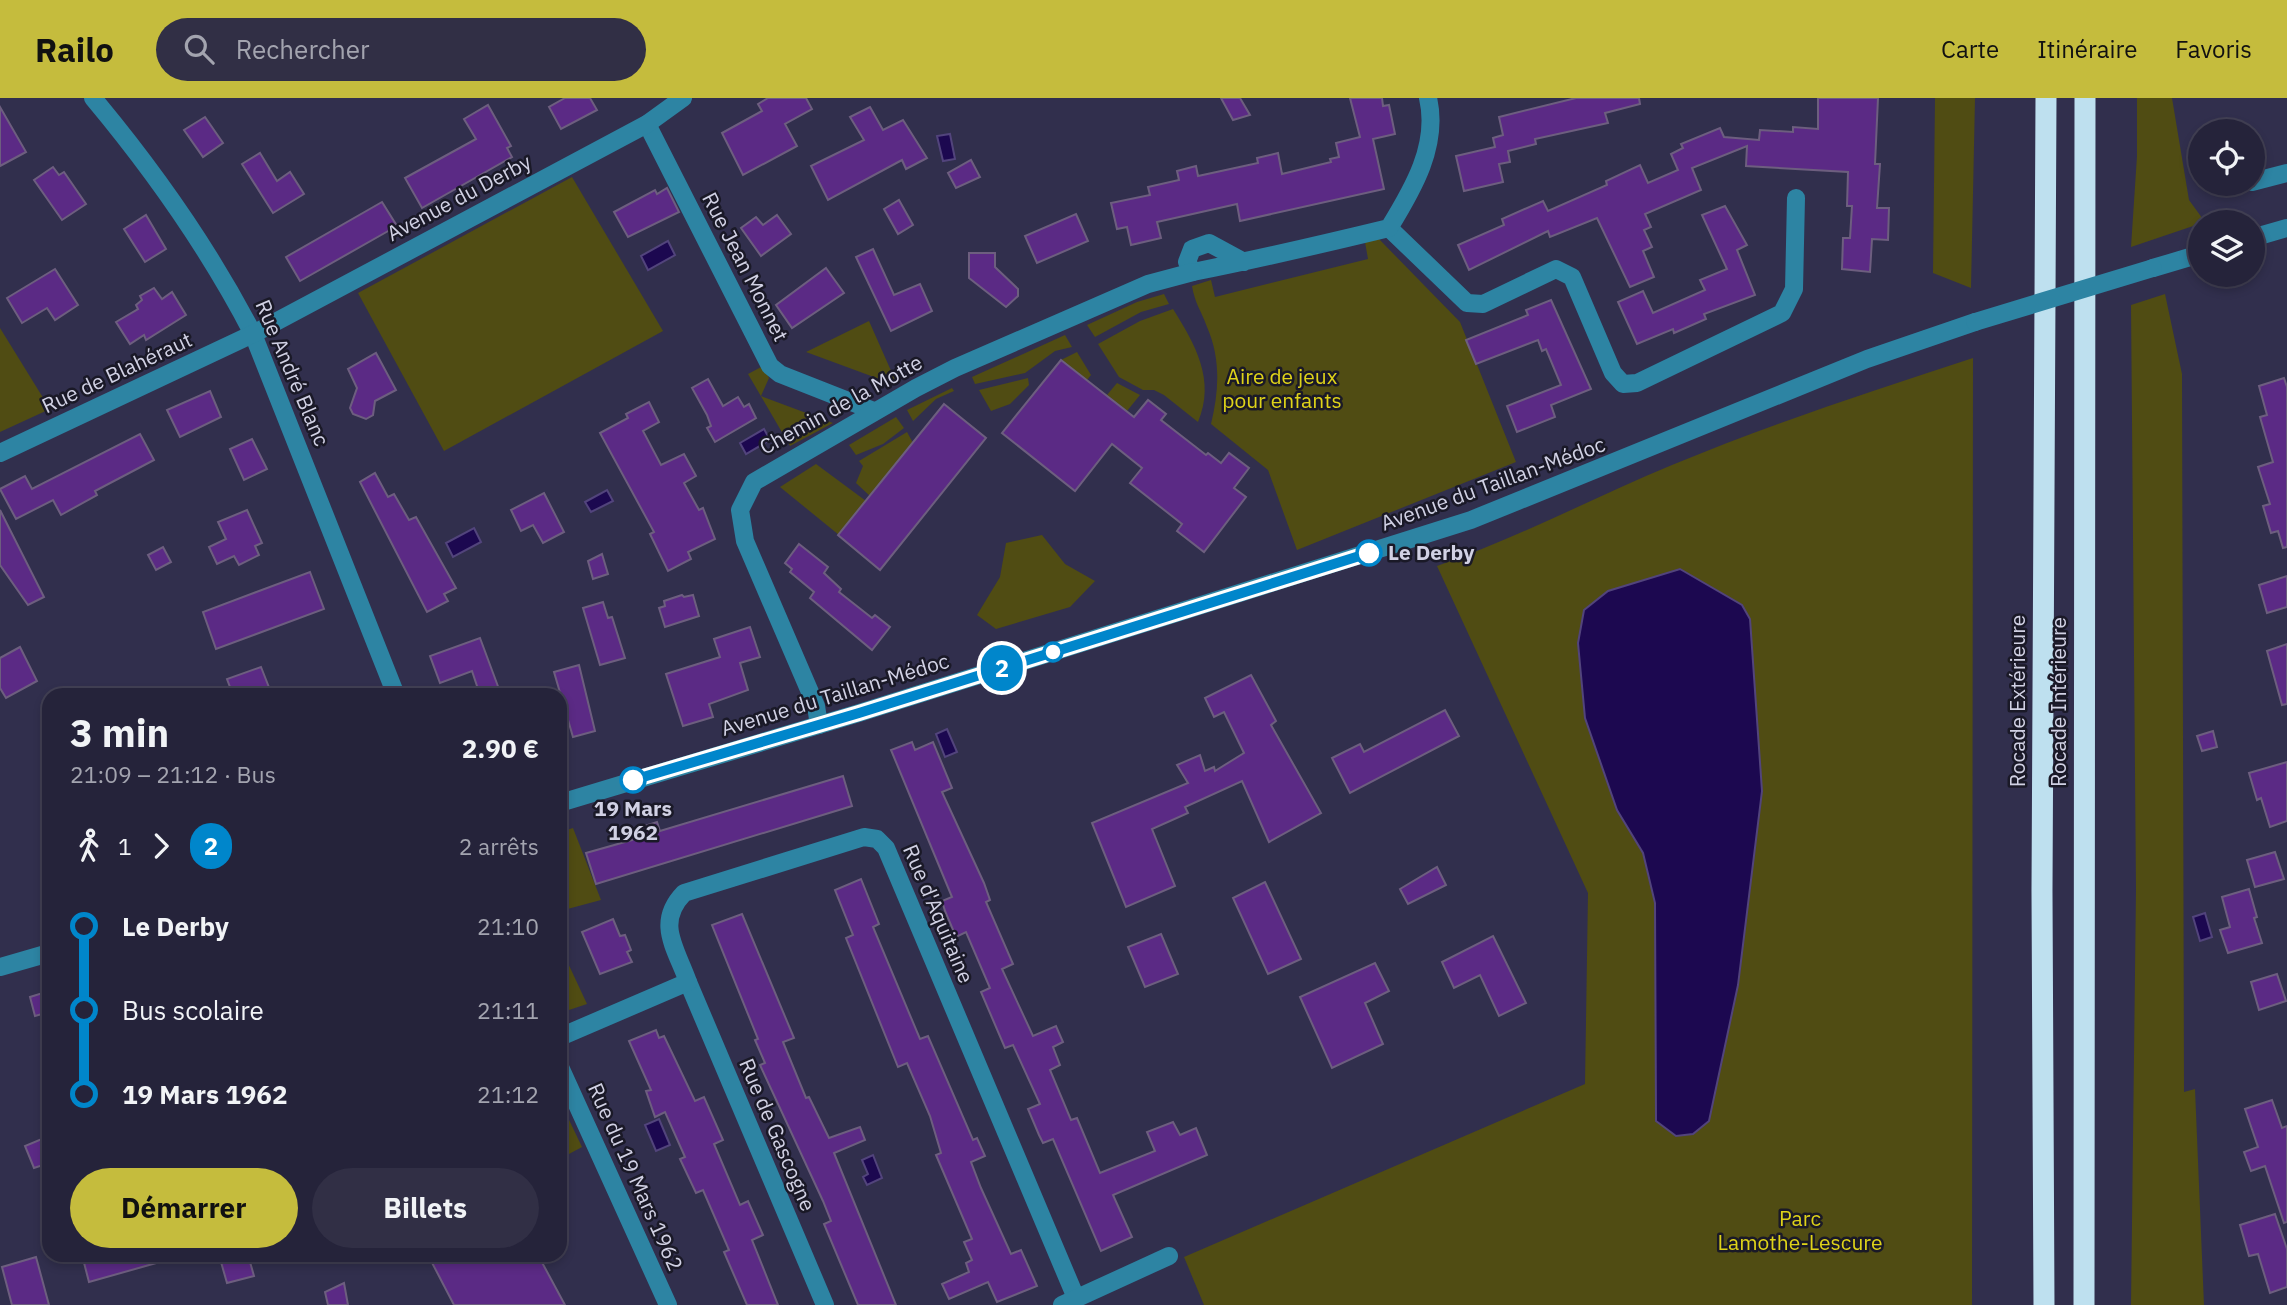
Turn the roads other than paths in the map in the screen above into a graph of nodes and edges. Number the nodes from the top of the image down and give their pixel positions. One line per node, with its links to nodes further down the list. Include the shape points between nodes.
1 (93, 98): 16 (street, Rue André Blanc, via 140,155 230,290)
2 (683, 98): 6 (street, Avenue du Derby)
3 (1428, 98): 10 (street, via 1433,117 1424,158 1413,189)
4 (2046, 98): 31 (highway, Rocade Extérieure)
5 (2085, 98): 32 (highway, Rocade Intérieure)
6 (647, 124): 16 (street, Avenue du Derby); 17 (street, Rue Jean Monnet, via 770,366)
7 (2287, 173): 8 (street)
8 (2265, 179)
9 (1796, 198): 10 (street, via 1794,289 1782,313 1637,383 1623,384 1613,373 1566,271 1556,269 1483,304 1467,303)
10 (1388, 228): 14 (street, Chemin de la Motte)
11 (2287, 228): 12 (street)
12 (2265, 234)
13 (2188, 258): 20 (street, Avenue du Taillan-Médoc, bridge, via 1867,359 1471,520)
14 (1244, 262): 15 (street, Chemin de la Motte); 15 (street, via 1220,247 1200,244 1187,256)
15 (1192, 272): 17 (street, Chemin de la Motte, via 1148,284 916,387)
16 (253, 334): 18 (street, Rue de Blahéraut); 19 (street, Rue André Blanc)
17 (874, 411): 20 (street, Chemin de la Motte, via 766,473 746,493 740,510 745,541 817,706)
18 (0, 453)
19 (393, 688)
20 (819, 725): 21 (street, Avenue du Taillan-Médoc)
21 (567, 801)
22 (42, 955): 23 (street)
23 (0, 967)
24 (688, 982): 25 (street); 28 (street, Rue d'Aquitaine, via 668,927 672,906 684,893 864,837 882,843); 30 (street, Rue de Gascogne)
25 (567, 1034)
26 (567, 1082): 29 (street, Rue du 19 Mars 1962)
27 (1169, 1256): 28 (street)
28 (1069, 1302)
29 (668, 1305)
30 (825, 1305)
31 (2044, 1305)
32 (2084, 1305)

